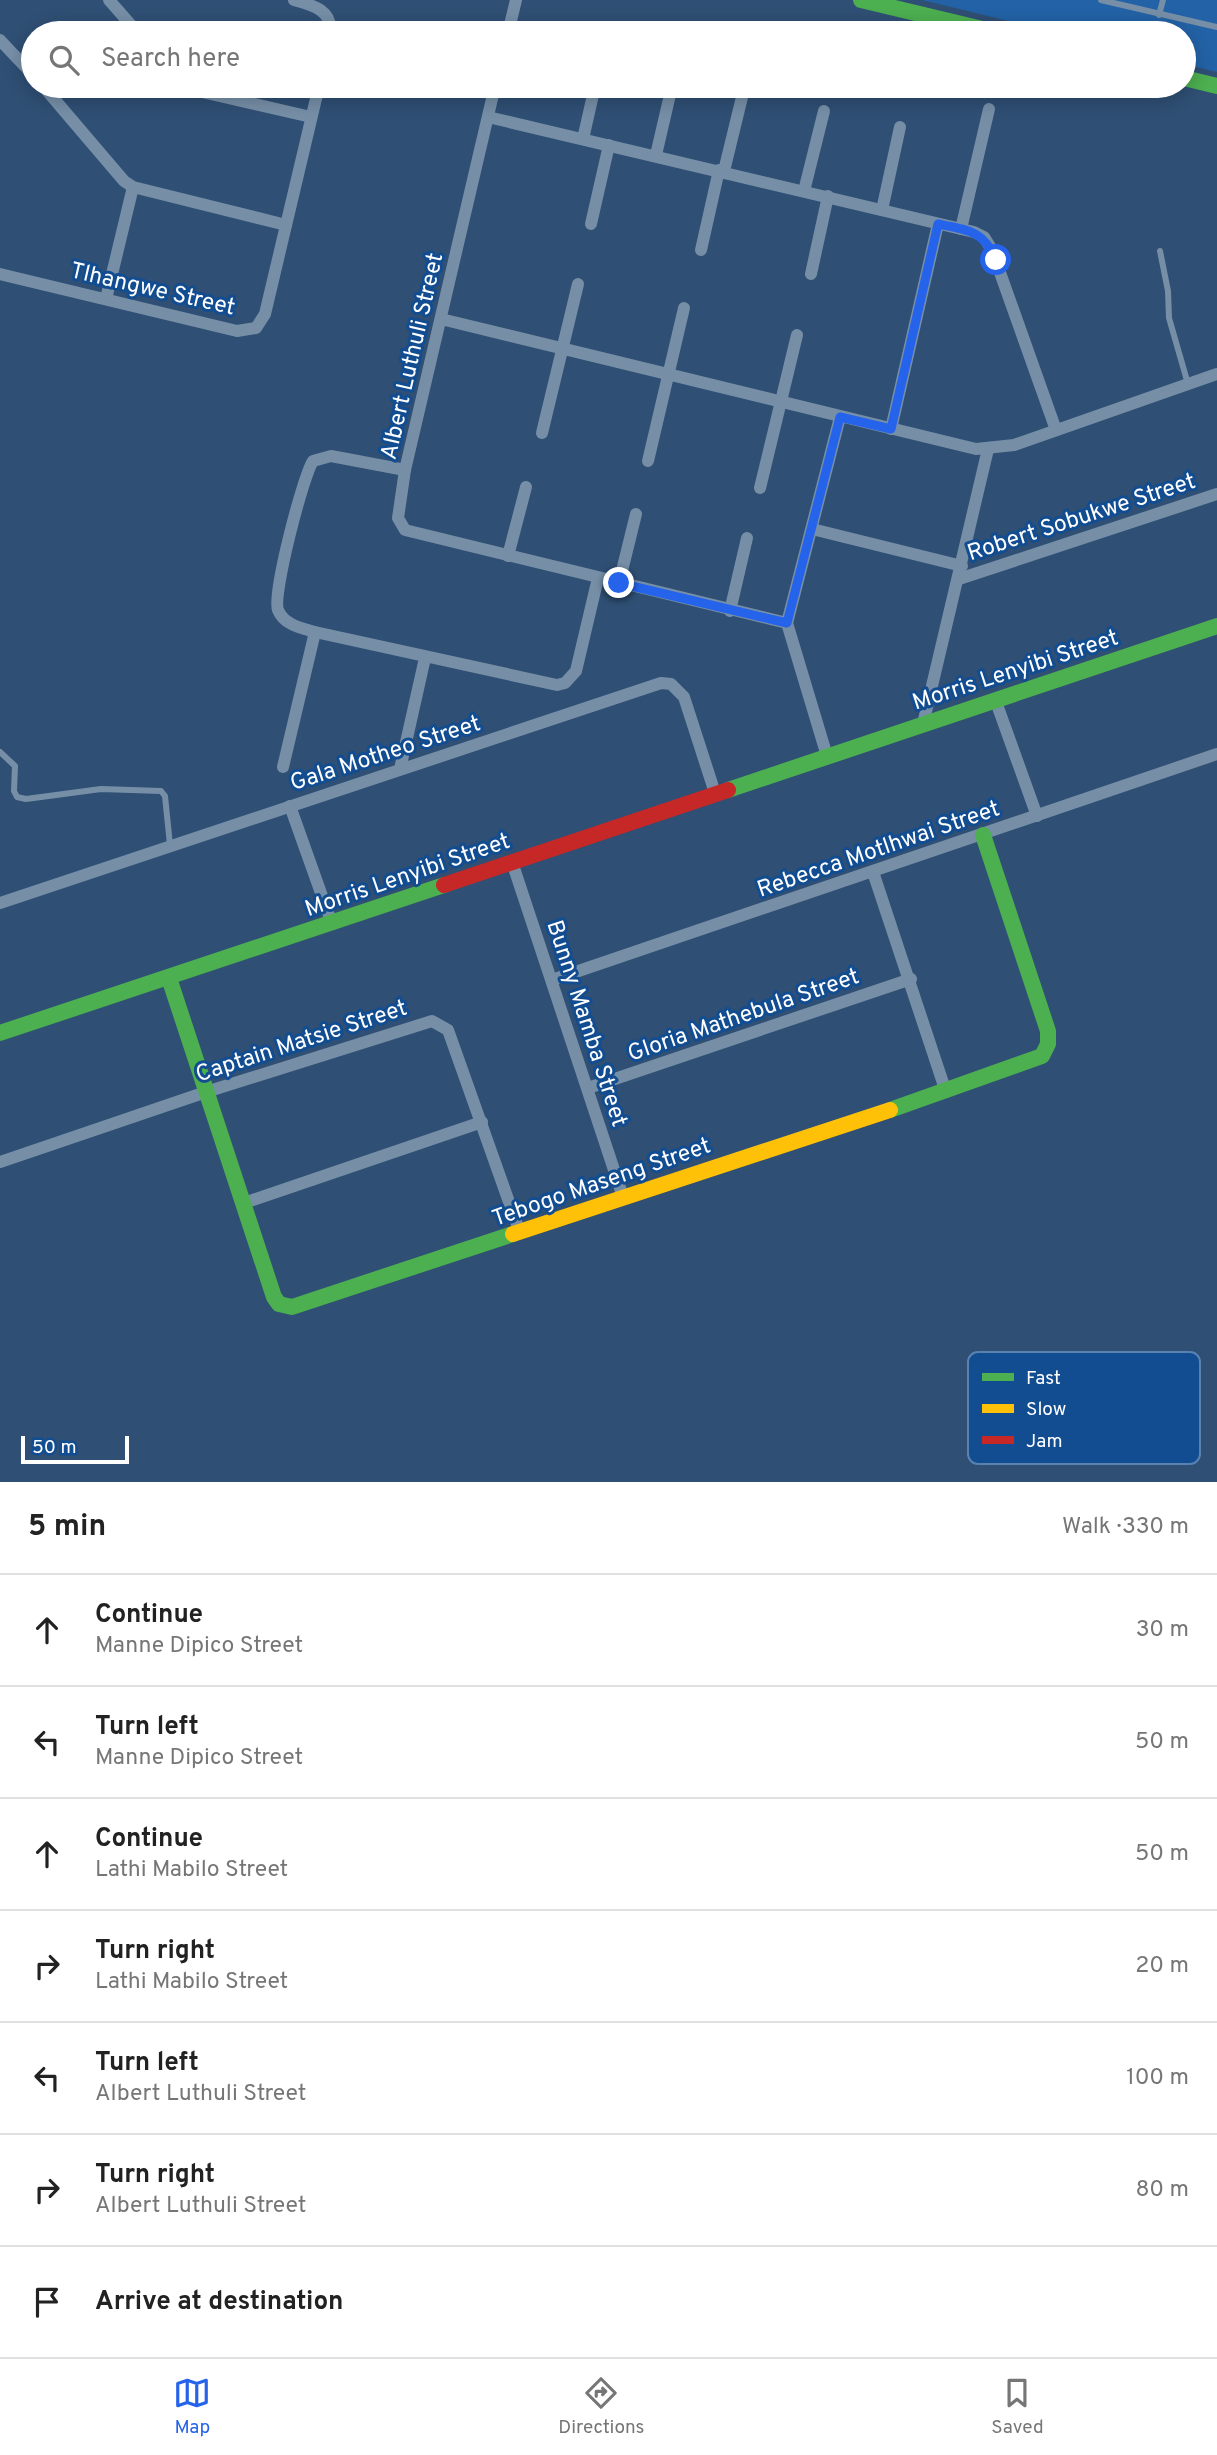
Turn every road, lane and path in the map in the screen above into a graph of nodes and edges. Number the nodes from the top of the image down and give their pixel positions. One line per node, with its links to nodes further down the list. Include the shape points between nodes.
1 (294, 0): 9 (street, via 322,10)
2 (516, 0): 10 (street)
3 (861, 0): 11 (street)
4 (1101, 0): 7 (lane)
5 (1163, 0): 7 (lane)
6 (116, 2): 8 (street)
7 (1159, 15): 12 (lane)
8 (129, 21)
9 (330, 21)
10 (511, 21)
11 (949, 21)
12 (1188, 21)
13 (1196, 23): 14 (lane)
14 (1217, 27)
15 (0, 40): 16 (street)
16 (21, 62)
17 (1196, 81): 18 (street)
18 (1217, 86)
19 (53, 98): 35 (street)
20 (228, 98): 28 (street)
21 (315, 98): 28 (street, Tlhangwe Street)
22 (492, 98): 29 (street, Albert Luthuli Street)
23 (592, 98): 31 (street)
24 (669, 98): 33 (street)
25 (742, 98): 34 (street)
26 (989, 109): 42 (street)
27 (824, 111): 36 (street)
28 (311, 117): 41 (street, Tlhangwe Street)
29 (488, 117): 31 (street); 50 (street, Albert Luthuli Street)
30 (900, 127): 38 (street)
31 (583, 139): 32 (street)
32 (609, 145): 33 (street); 39 (street)
33 (656, 155): 34 (street)
34 (722, 171): 36 (street); 43 (street)
35 (133, 187): 41 (street); 48 (street)
36 (804, 191): 37 (street)
37 (828, 196): 38 (street); 46 (street)
38 (882, 210): 40 (street)
39 (591, 224)
40 (938, 224): 42 (street); 58 (street)
41 (286, 225): 48 (street, Tlhangwe Street, via 265,314 256,328 237,331)
42 (961, 229): 59 (street, via 984,237 992,250)
43 (701, 250)
44 (1160, 251): 55 (lane, via 1169,318)
45 (0, 274): 48 (street, Tlhangwe Street)
46 (811, 274)
47 (578, 284): 52 (street)
48 (106, 299)
49 (684, 308): 54 (street)
50 (441, 319): 52 (street); 63 (street, Albert Luthuli Street)
51 (797, 335): 56 (street)
52 (563, 349): 54 (street); 60 (street)
53 (1217, 374): 55 (street)
54 (668, 375): 56 (street); 62 (street)
55 (1188, 384): 59 (street)
56 (780, 402): 57 (street); 65 (street)
57 (840, 417): 58 (street); 68 (street)
58 (891, 429): 61 (street)
59 (1056, 430): 61 (street)
60 (542, 433)
61 (988, 449): 71 (street)
62 (649, 461)
63 (405, 470): 70 (street, Albert Luthuli Street, via 398,518 405,530); 77 (street, via 331,456 319,456 310,464 276,602 284,619)
64 (526, 487): 70 (street)
65 (760, 488)
66 (1217, 494): 71 (street, Robert Sobukwe Street)
67 (636, 514): 73 (street)
68 (812, 529): 71 (street); 75 (street)
69 (747, 538): 74 (street)
70 (508, 556): 72 (street, Albert Luthuli Street)
71 (960, 572): 80 (street)
72 (598, 578): 73 (street, Albert Luthuli Street); 78 (street, via 576,671 565,683 547,684)
73 (619, 583): 74 (street, Albert Luthuli Street)
74 (730, 611): 75 (street, Albert Luthuli Street)
75 (787, 623): 83 (street)
76 (1217, 626): 79 (street, Morris Lenyibi Street)
77 (315, 632): 78 (street); 84 (street)
78 (425, 658): 85 (street)
79 (995, 699): 80 (street, Morris Lenyibi Street); 88 (street)
80 (923, 724): 83 (street, Morris Lenyibi Street)
81 (0, 752): 90 (lane, via 15,765 17,797 101,789 161,791)
82 (1217, 754): 88 (street, Rebecca Motlhwai Street)
83 (827, 756): 86 (street, Morris Lenyibi Street)
84 (284, 767)
85 (400, 769): 86 (street, Gala Motheo Street, via 662,683 671,684 684,697); 87 (street, Gala Motheo Street)
86 (715, 793): 91 (street, Morris Lenyibi Street)
87 (290, 806): 90 (street, Gala Motheo Street); 94 (street)
88 (1037, 816): 89 (street, Rebecca Motlhwai Street)
89 (983, 835): 92 (street, Rebecca Motlhwai Street); 101 (street, Tebogo Maseng Street, via 1049,1038 1042,1056)
90 (170, 845): 93 (street, Gala Motheo Street)
91 (512, 862): 94 (street, Morris Lenyibi Street); 97 (street, Bunny Mamba Street)
92 (873, 872): 96 (street); 97 (street, Rebecca Motlhwai Street)
93 (0, 903)
94 (332, 924): 95 (street, Morris Lenyibi Street)
95 (169, 978): 98 (street, Morris Lenyibi Street); 100 (street, Tebogo Maseng Street)
96 (911, 979): 99 (street, Gloria Mathebula Street); 101 (street)
97 (552, 980): 99 (street, Bunny Mamba Street)
98 (0, 1033)
99 (589, 1088): 104 (street, Bunny Mamba Street)
100 (206, 1092): 102 (street, Captain Matsie Street, via 432,1021 448,1030); 103 (street, Captain Matsie Street); 105 (street, Tebogo Maseng Street)
101 (946, 1092): 104 (street, Tebogo Maseng Street)
102 (482, 1122): 105 (street); 106 (street, Captain Matsie Street)
103 (0, 1162)
104 (622, 1197): 106 (street, Tebogo Maseng Street)
105 (244, 1203): 106 (street, Tebogo Maseng Street, via 274,1297 284,1307 300,1306)
106 (520, 1233)

